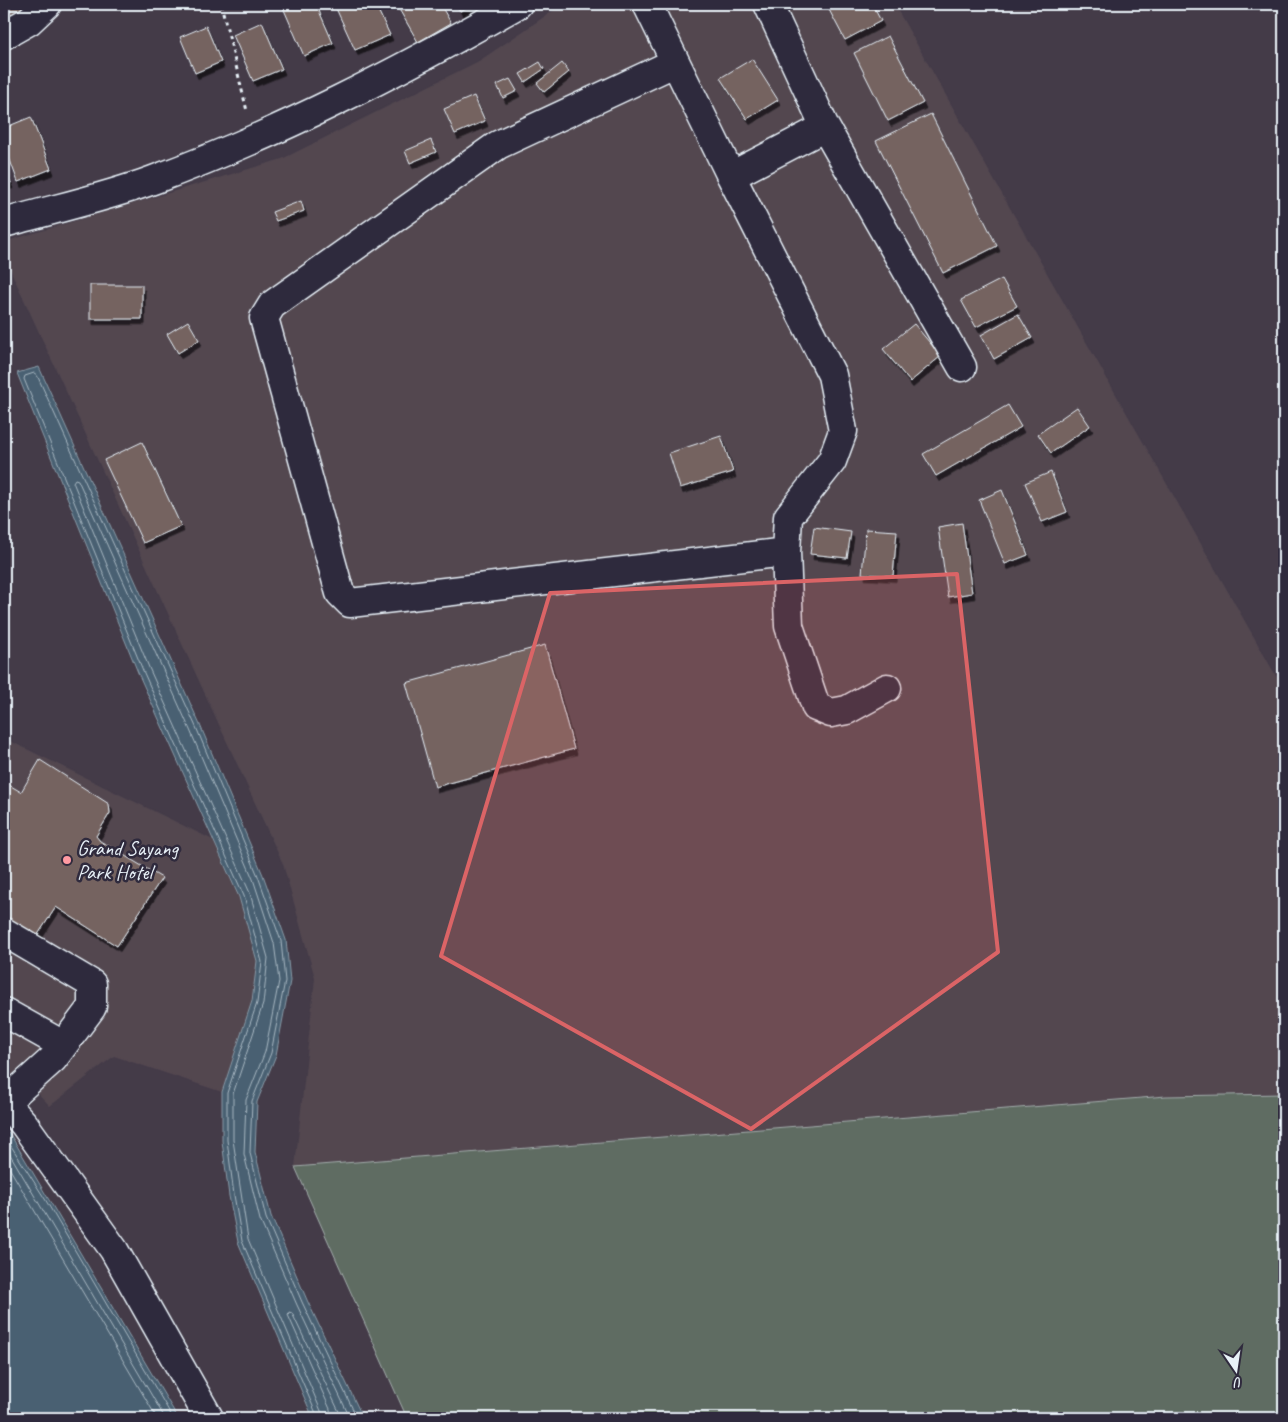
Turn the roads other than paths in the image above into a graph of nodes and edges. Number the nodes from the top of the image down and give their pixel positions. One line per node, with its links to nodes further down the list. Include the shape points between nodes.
1 (47, 4): 5 (street, via 29,21)
2 (518, 4): 9 (street, via 416,62 264,136 151,181)
3 (647, 4): 6 (street)
4 (768, 4): 7 (street)
5 (4, 34)
6 (674, 63): 8 (street); 11 (street, via 498,145 272,305 264,318 340,593 350,603)
7 (825, 126): 8 (street); 10 (street)
8 (731, 176): 11 (street, via 832,375 843,431 832,461 788,517)
9 (4, 223)
10 (962, 367)
11 (786, 552): 12 (street, via 789,626 816,707 831,713 847,710)
12 (887, 688)
13 (4, 932): 15 (street, via 92,984 92,1007)
14 (4, 1012): 15 (street)
15 (64, 1045): 16 (street, via 53,1059)
16 (4, 1102): 17 (street, via 24,1124 114,1250)
17 (208, 1418)

